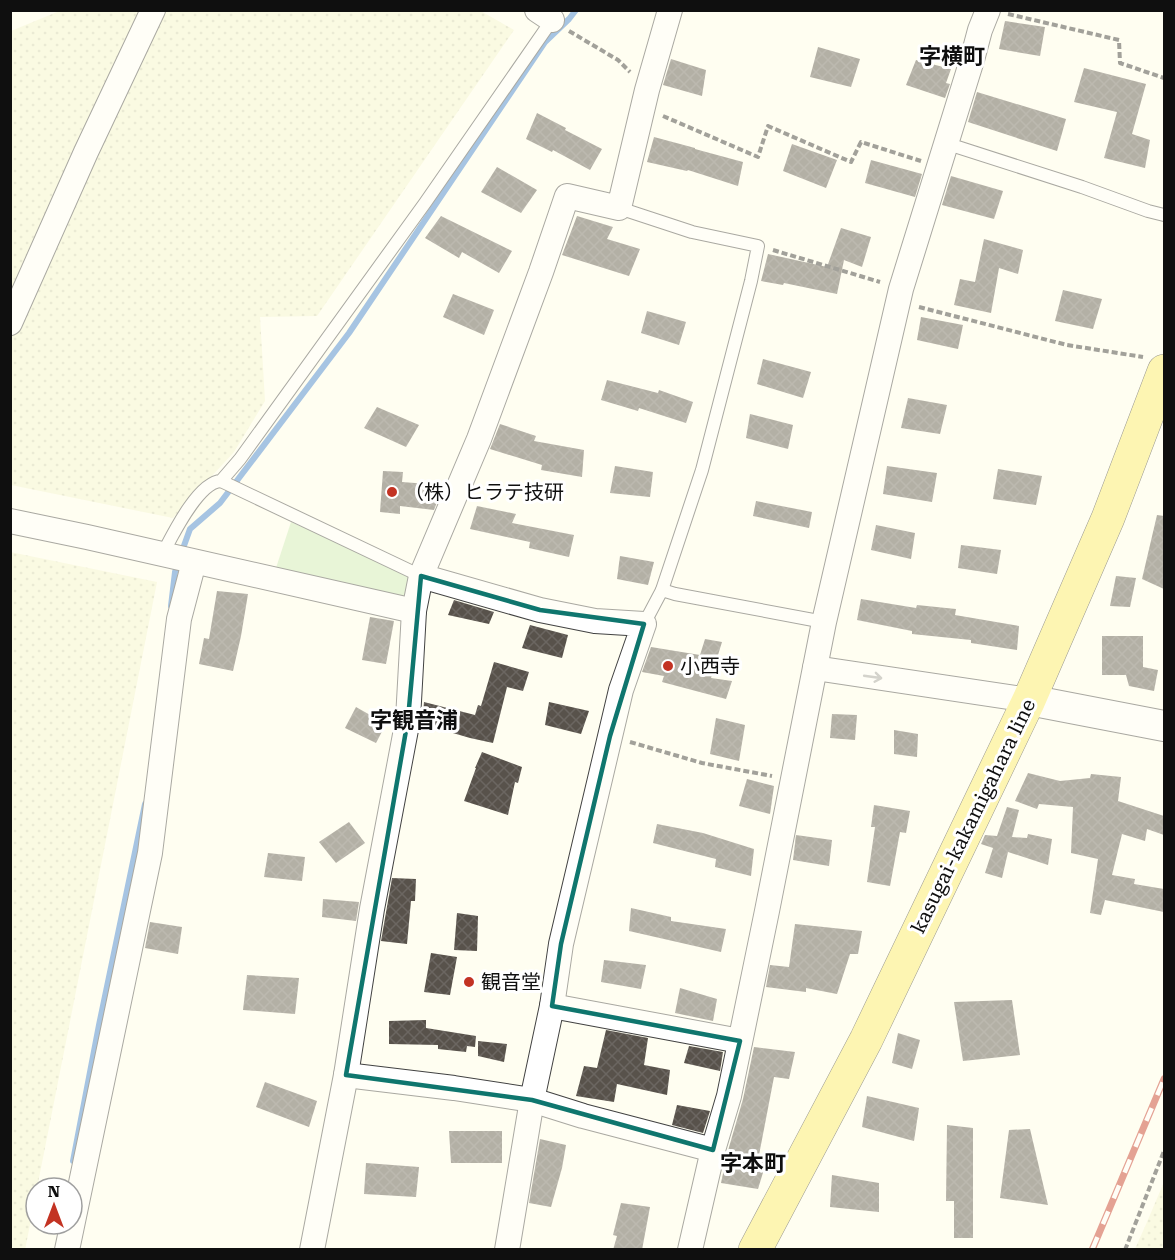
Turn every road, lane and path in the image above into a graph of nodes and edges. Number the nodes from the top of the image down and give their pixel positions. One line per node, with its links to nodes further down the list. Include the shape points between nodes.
1 (153, 10): 12 (street)
2 (670, 10): 6 (street)
3 (996, 12): 5 (path, via 1119,40 1120,63); 7 (street, via 980,30)
4 (544, 15): 6 (path, via 618,60); 14 (lane, via 425,203)
5 (1164, 78)
6 (645, 99): 7 (path, via 758,157 768,126 851,162 861,142); 8 (street)
7 (942, 155): 9 (lane, via 1071,183); 11 (street)
8 (619, 208): 10 (lane, via 692,232); 18 (street, via 567,196 479,439)
9 (1164, 215)
10 (758, 246): 11 (path, via 851,273); 19 (lane, via 702,470)
11 (900, 296): 13 (path, via 1067,345); 21 (street)
12 (10, 323)
13 (1157, 364): 24 (main road, kasugai-kakamigahara line, via 1108,518)
14 (221, 480): 16 (lane, via 200,494 179,521); 18 (lane)
15 (10, 521): 16 (street)
16 (162, 555): 17 (street)
17 (194, 562): 20 (street); 34 (street, via 179,619 150,854)
18 (421, 576): 20 (street); 22 (street, via 540,610 595,621)
19 (662, 590): 21 (lane); 22 (lane)
20 (414, 612): 30 (street, via 408,719)
21 (824, 622): 23 (street)
22 (644, 624): 26 (street)
23 (815, 668): 24 (street, one-way to 24); 27 (street)
24 (1029, 700): 25 (street); 38 (main road, kasugai-kakamigahara line, via 866,1040)
25 (1164, 726)
26 (610, 736): 27 (path, via 702,763); 28 (street, via 561,944)
27 (793, 781): 29 (street)
28 (552, 1006): 29 (street); 31 (street)
29 (740, 1041): 32 (street)
30 (346, 1075): 31 (street); 35 (street)
31 (532, 1100): 32 (street); 36 (street)
32 (713, 1150): 37 (street)
33 (1164, 1151): 39 (path)
34 (67, 1250)
35 (312, 1250)
36 (507, 1250)
37 (690, 1250)
38 (755, 1250)
39 (1125, 1250)

